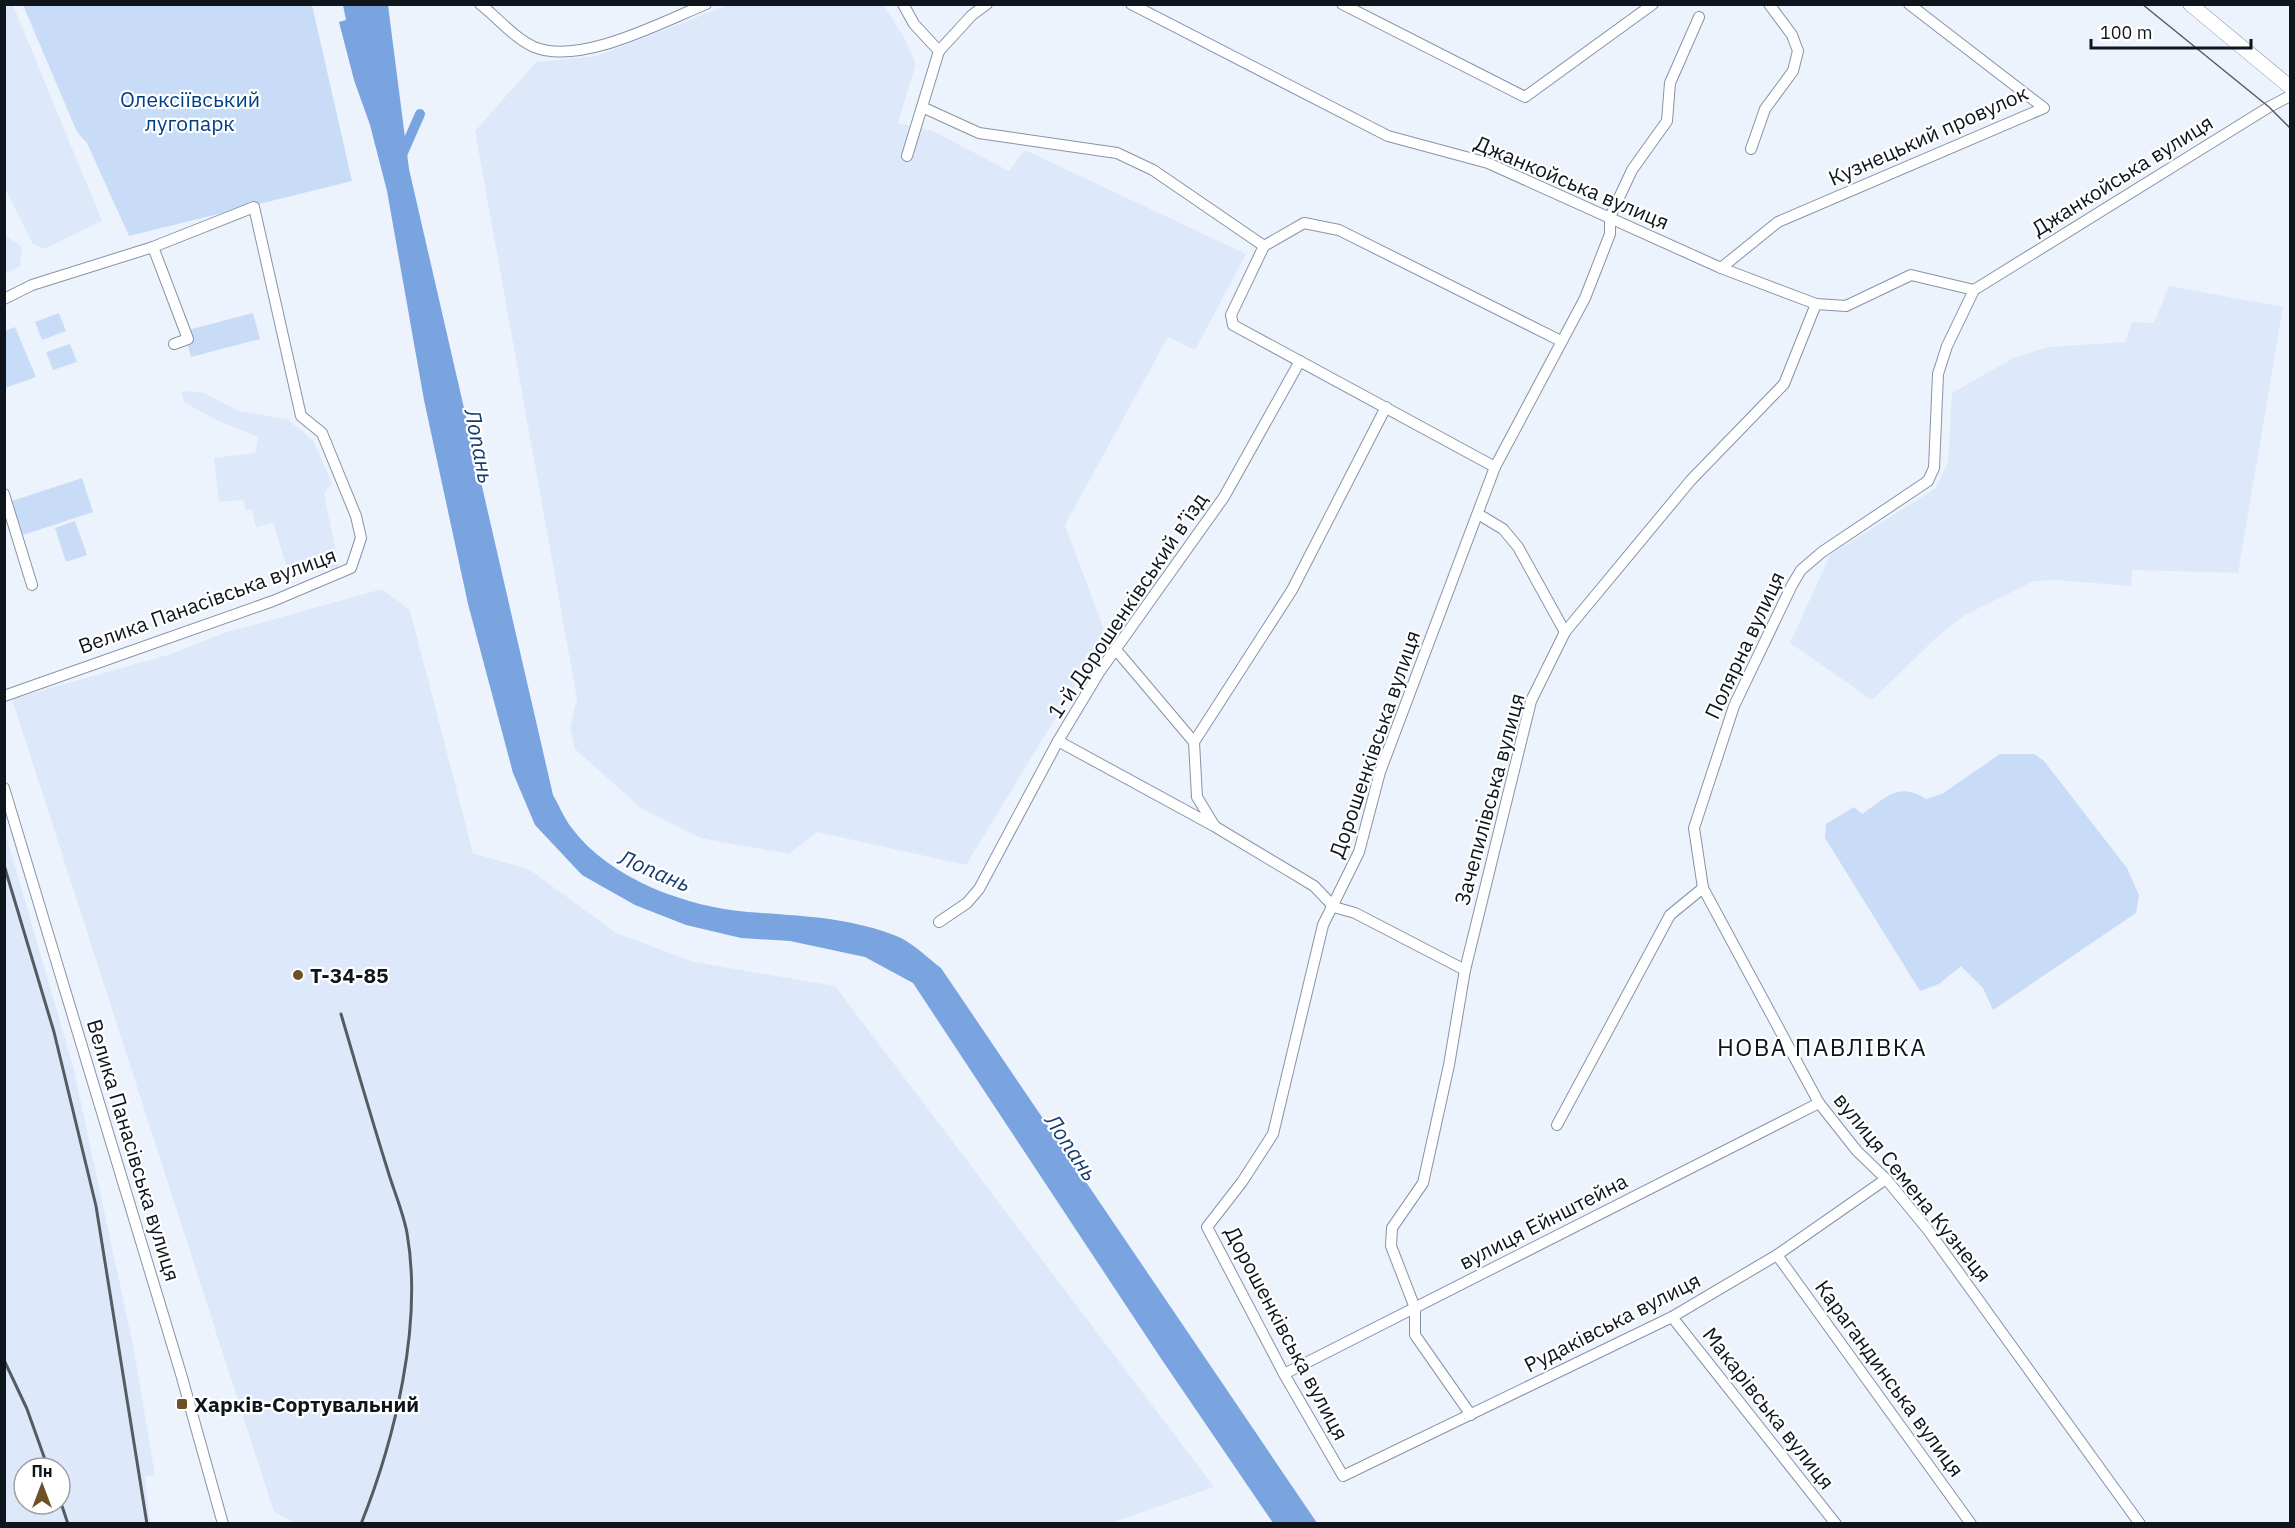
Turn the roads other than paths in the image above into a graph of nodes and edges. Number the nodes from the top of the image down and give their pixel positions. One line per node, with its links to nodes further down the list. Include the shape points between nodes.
1 (480, 4): 2 (street, via 535,47 567,52 596,48)
2 (706, 4)
3 (903, 4): 12 (street, via 914,24)
4 (987, 4): 12 (street)
5 (1131, 4): 18 (street, Джанкойська вулиця, via 1388,136 1488,163)
6 (1342, 4): 7 (street, via 1525,97)
7 (1653, 4)
8 (1769, 4): 16 (street, via 1792,35 1798,51 1793,71 1765,109)
9 (1908, 4): 21 (street, Кузнецький провулок, via 2044,108 1778,222)
10 (2190, 4): 13 (main road)
11 (1699, 17): 18 (street, Дорошенківська вулиця, via 1670,83 1667,121 1632,171)
12 (939, 51): 15 (street)
13 (2290, 87)
14 (2290, 96): 22 (street, Джанкойська вулиця)
15 (922, 107): 17 (street); 19 (street, via 979,133 1117,153 1153,170)
16 (1750, 149)
17 (907, 156)
18 (1610, 217): 21 (street, Джанкойська вулиця); 25 (street, Дорошенківська вулиця, via 1610,234 1585,298)
19 (1264, 246): 25 (street, via 1304,223 1339,230); 27 (street, via 1231,315 1233,325)
20 (153, 247): 23 (street, Велика Панасівська вулиця, via 32,285); 26 (street, via 188,339); 35 (street, Велика Панасівська вулиця, via 254,207 301,416 322,433 356,516 360,548 351,568 273,601)
21 (1721, 268): 24 (street, Джанкойська вулиця)
22 (1974, 290): 24 (street, Джанкойська вулиця, via 1911,275 1846,306); 40 (street, Полярна вулиця, via 1938,374 1934,468 1928,481 1801,570 1734,706 1694,828)
23 (4, 299)
24 (1816, 304): 33 (street, Зачепилівська вулиця, via 1784,384 1691,480)
25 (1561, 341): 29 (street, Дорошенківська вулиця)
26 (174, 344)
27 (1300, 361): 28 (street); 34 (street, 1-й Дорошенківський в’їзд, via 1224,497)
28 (1386, 407): 29 (street); 37 (street, via 1292,590)
29 (1495, 467): 31 (street, Дорошенківська вулиця)
30 (4, 494): 32 (street)
31 (1478, 514): 33 (street, via 1503,529 1518,547); 41 (street, Дорошенківська вулиця, via 1380,772 1359,852)
32 (32, 585)
33 (1565, 632): 43 (street, Зачепилівська вулиця, via 1531,701)
34 (1117, 651): 36 (street, 1-й Дорошенківський в’їзд, via 1100,671); 37 (street)
35 (4, 696)
36 (1058, 741): 39 (street); 42 (street, 1-й Дорошенківський в’їзд, via 979,889 967,903)
37 (1194, 742): 39 (street, via 1197,797)
38 (4, 788): 53 (street, Велика Панасівська вулиця)
39 (1214, 826): 41 (street, via 1314,886)
40 (1703, 888): 44 (street, вулиця Семена Кузнеця); 45 (street, via 1670,915)
41 (1334, 907): 43 (street, via 1355,913); 50 (street, Дорошенківська вулиця, via 1323,925 1273,1134 1207,1227)
42 (939, 922)
43 (1465, 970): 48 (street, Зачепилівська вулиця, via 1423,1183 1392,1228 1391,1246)
44 (1819, 1102): 46 (street, вулиця Семена Кузнеця, via 1857,1151); 48 (street, вулиця Ейнштейна)
45 (1557, 1125)
46 (1886, 1179): 47 (street, Рудаківська вулиця); 56 (street, вулиця Семена Кузнеця, via 1928,1230)
47 (1777, 1256): 49 (street, Рудаківська вулиця); 55 (street, Карагандинська вулиця)
48 (1415, 1308): 50 (street, вулиця Ейнштейна); 51 (street, Зачепилівська вулиця, via 1415,1335)
49 (1672, 1317): 51 (street, Рудаківська вулиця); 54 (street, Макарівська вулиця)
50 (1284, 1374): 52 (street, Дорошенківська вулиця)
51 (1471, 1415): 52 (street, Рудаківська вулиця)
52 (1343, 1476)
53 (224, 1524)
54 (1836, 1524)
55 (1971, 1524)
56 (2140, 1524)

